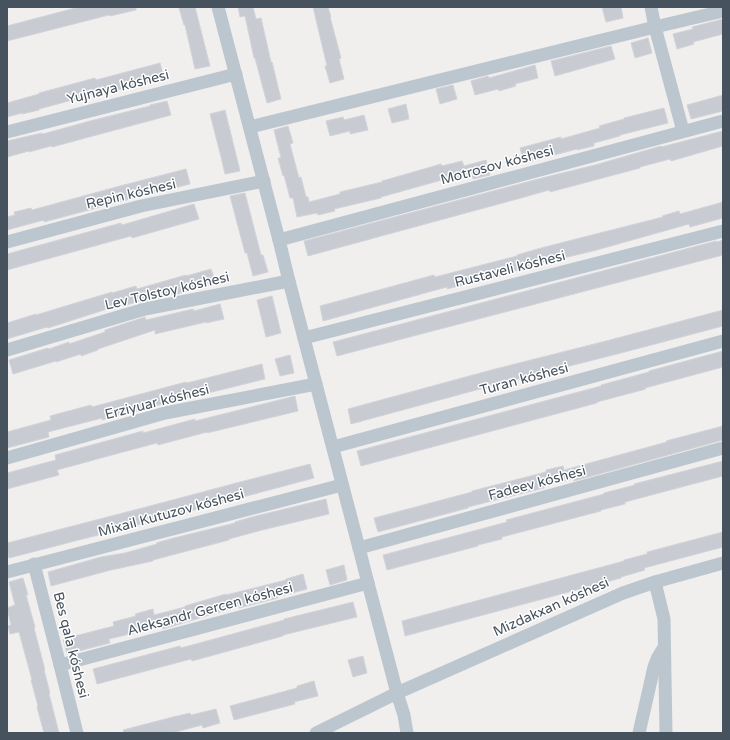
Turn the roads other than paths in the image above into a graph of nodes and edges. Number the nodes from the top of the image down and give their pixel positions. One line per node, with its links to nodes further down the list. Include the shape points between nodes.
1 (218, 7): 5 (street)
2 (651, 7): 4 (street)
3 (723, 11): 4 (street)
4 (655, 27): 7 (street); 8 (street)
5 (236, 74): 7 (street); 9 (street, Yujnaya kóshesi)
6 (723, 121): 8 (street, Motrosov kóshesi)
7 (250, 126): 10 (street)
8 (683, 131): 12 (street, Motrosov kóshesi)
9 (7, 132)
10 (264, 181): 12 (street); 13 (street, Repin kóshesi, via 142,206)
11 (723, 231): 15 (street, Rustaveli kóshesi)
12 (279, 240): 14 (street)
13 (7, 242)
14 (289, 281): 15 (street); 17 (street, Lev Tolstoy kóshesi, via 145,309)
15 (304, 338): 18 (street)
16 (723, 341): 19 (street, Turan kóshesi)
17 (7, 350)
18 (316, 384): 19 (street); 21 (street, Erziyuar kóshesi, via 165,414)
19 (332, 447): 22 (street)
20 (723, 448): 23 (street, Fadeev kóshesi)
21 (7, 458)
22 (342, 485): 23 (street); 24 (street, Mixail Kutuzov kóshesi)
23 (359, 548): 28 (street)
24 (34, 564): 26 (street, Mixail Kutuzov kóshesi); 30 (street, Bes qala kóshesi)
25 (720, 566): 27 (street, Mizdakxan kóshesi)
26 (7, 572)
27 (655, 582): 29 (street, via 664,619); 31 (street, Mizdakxan kóshesi, via 623,593)
28 (368, 583): 30 (street, Aleksandr Gercen kóshesi); 31 (street)
29 (664, 646): 35 (street, via 654,667); 36 (street)
30 (60, 665): 32 (street, Bes qala kóshesi)
31 (397, 693): 33 (street, Mizdakxan kóshesi); 34 (street)
32 (77, 733)
33 (316, 733)
34 (407, 733)
35 (639, 733)
36 (666, 733)

